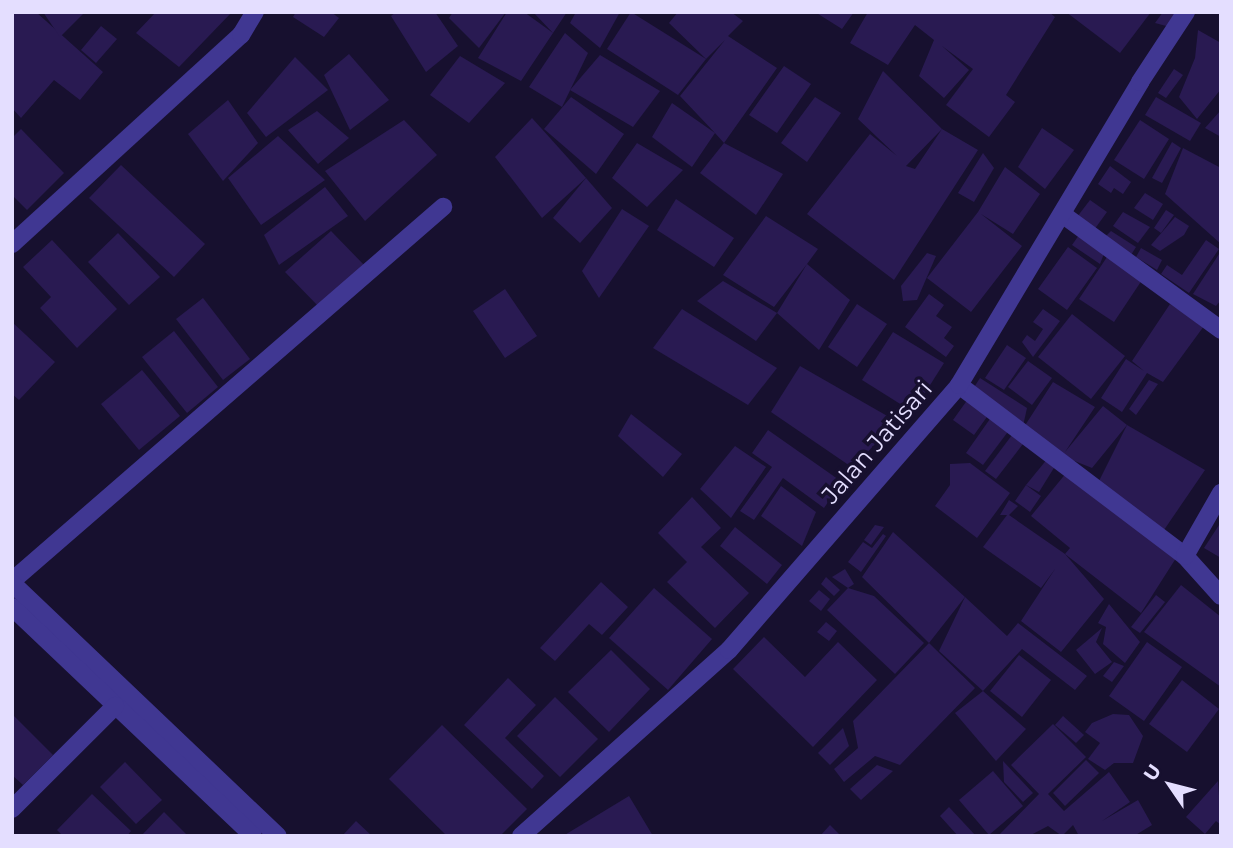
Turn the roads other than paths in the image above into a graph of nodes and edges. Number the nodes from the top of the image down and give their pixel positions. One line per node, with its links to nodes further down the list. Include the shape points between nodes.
1 (255, 12): 5 (street, via 241,35)
2 (1186, 12): 4 (street, Jalan Jatisari)
3 (443, 208): 10 (street)
4 (1062, 214): 6 (street); 7 (street, Jalan Jatisari)
5 (12, 244)
6 (1221, 330)
7 (959, 385): 9 (street); 17 (street, Jalan Jatisari, via 729,650)
8 (1221, 493): 9 (street)
9 (1185, 556): 11 (street)
10 (12, 582): 16 (street)
11 (1221, 596)
12 (12, 607): 13 (street)
13 (115, 706): 14 (street); 15 (street)
14 (12, 809)
15 (253, 836)
16 (278, 836)
17 (521, 836)

